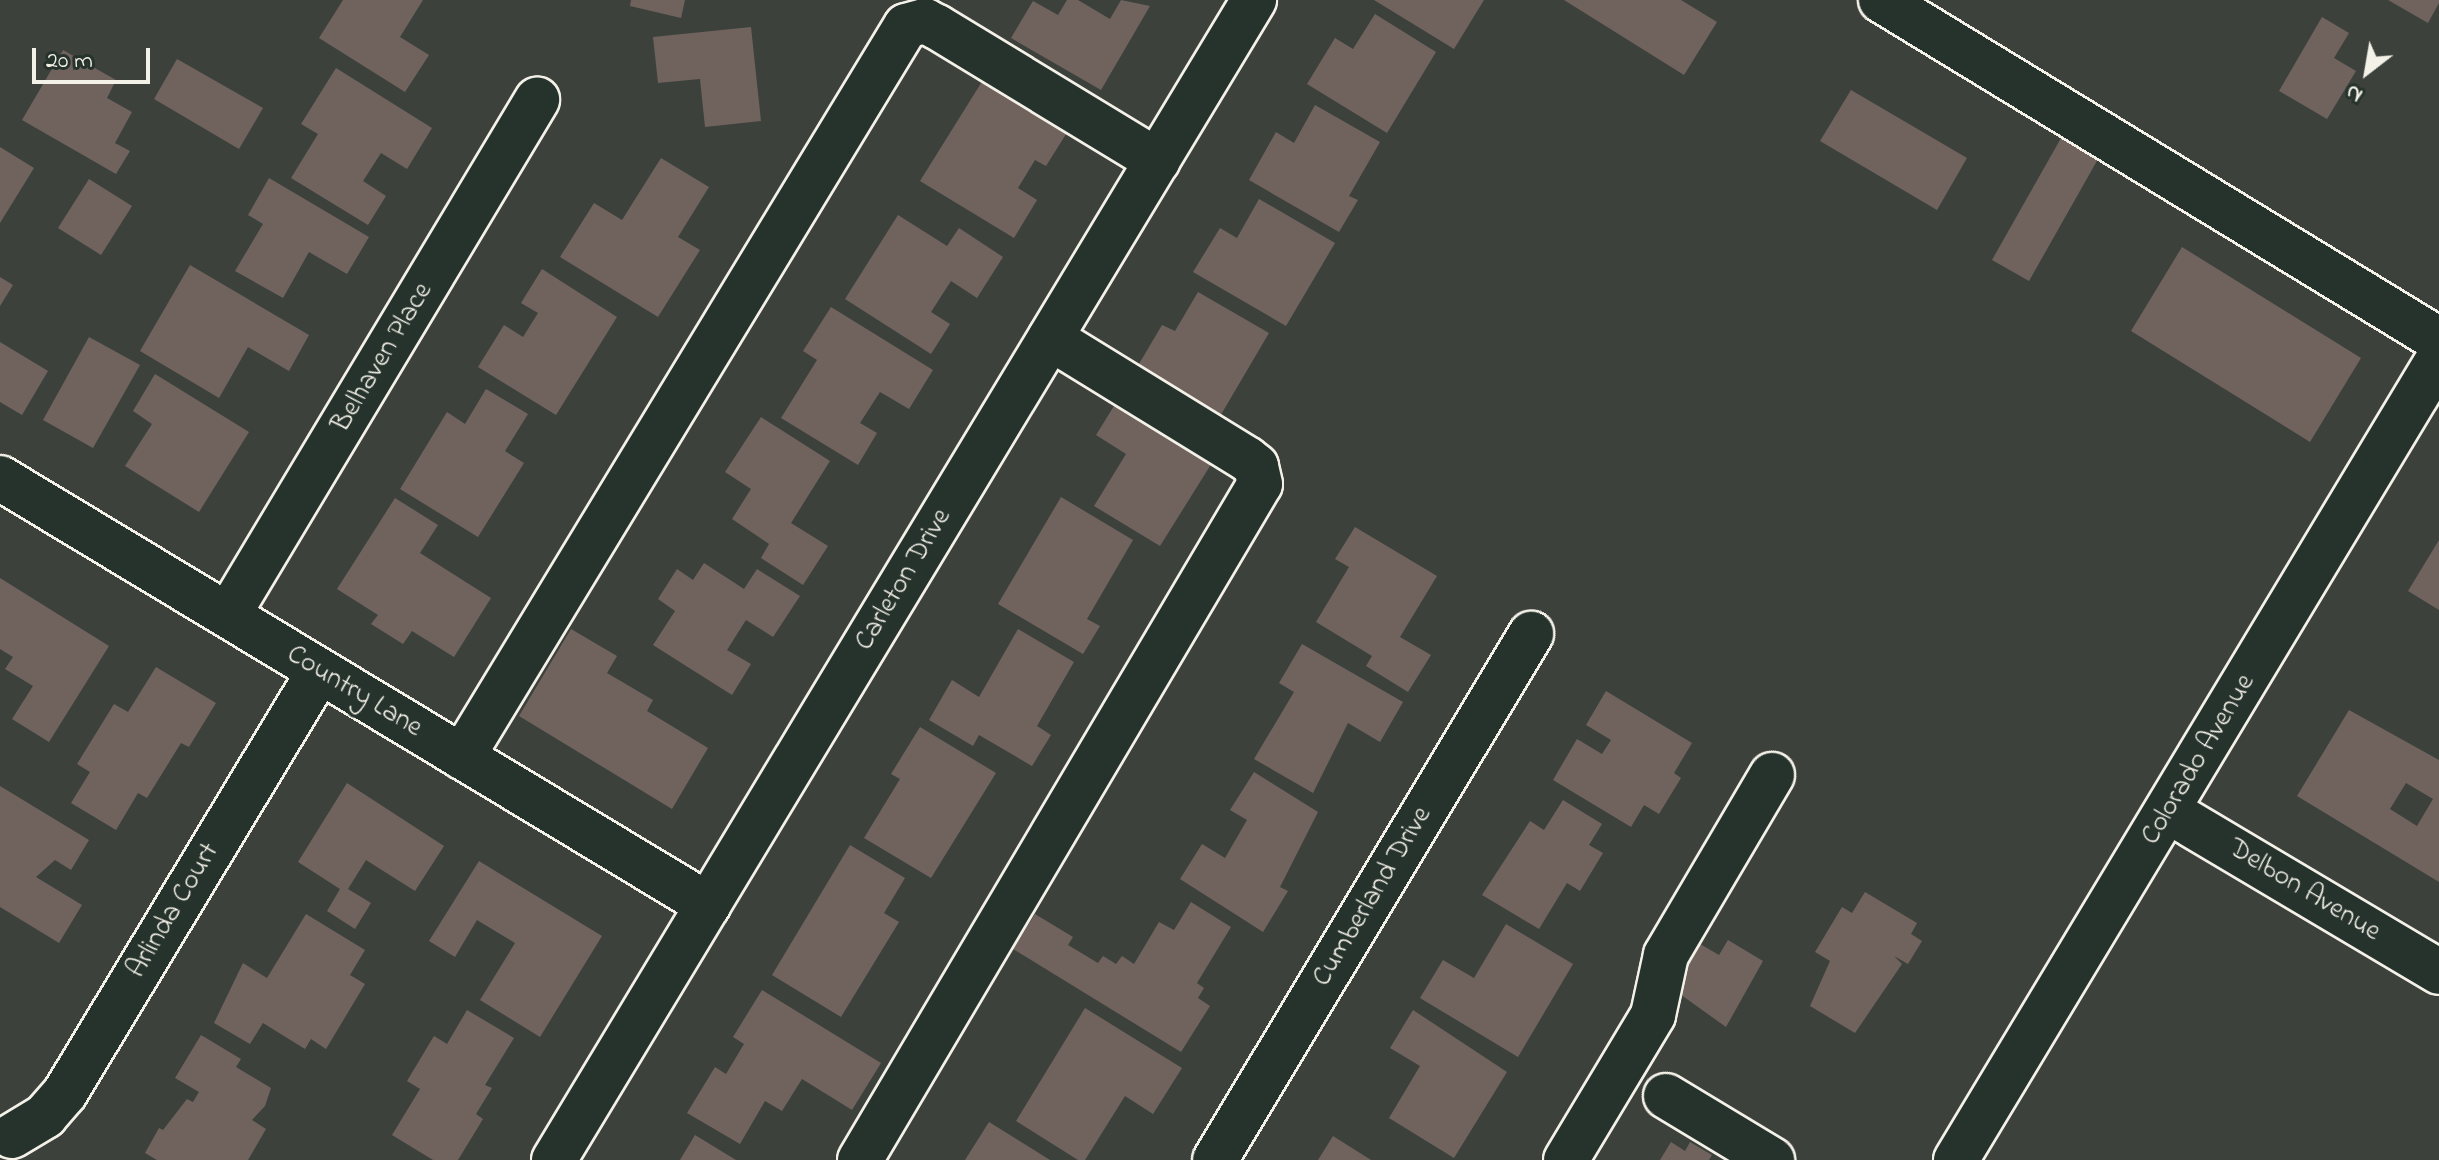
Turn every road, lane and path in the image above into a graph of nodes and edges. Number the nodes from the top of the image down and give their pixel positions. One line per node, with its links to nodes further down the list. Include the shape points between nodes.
1 (1254, 0): 4 (street, Carleton Drive)
2 (1881, 0): 6 (street)
3 (537, 100): 9 (street, Belhaven Place)
4 (1157, 161): 5 (street, Carleton Drive); 12 (street, via 937,27 925,21 906,26)
5 (1050, 338): 15 (street, Carleton Drive); 20 (street, via 1247,459 1256,466 1260,484)
6 (2439, 340)
7 (2439, 358): 14 (street, Colorado Avenue)
8 (0, 478): 9 (street, Country Lane)
9 (228, 615): 11 (street, Country Lane)
10 (1531, 634): 21 (street, Cumberland Drive)
11 (320, 671): 12 (street, Country Lane); 18 (street, Arlinda Court, via 65,1093 45,1116)
12 (462, 757): 15 (street, Country Lane)
13 (1772, 775): 22 (street, via 1666,955 1653,1015)
14 (2170, 812): 16 (street, Delbon Avenue); 24 (street, Colorado Avenue)
15 (708, 905): 19 (street, Carleton Drive)
16 (2439, 972)
17 (1666, 1096): 23 (street)
18 (12, 1136)
19 (554, 1160)
20 (860, 1160)
21 (1215, 1160)
22 (1566, 1160)
23 (1772, 1160)
24 (1956, 1160)

